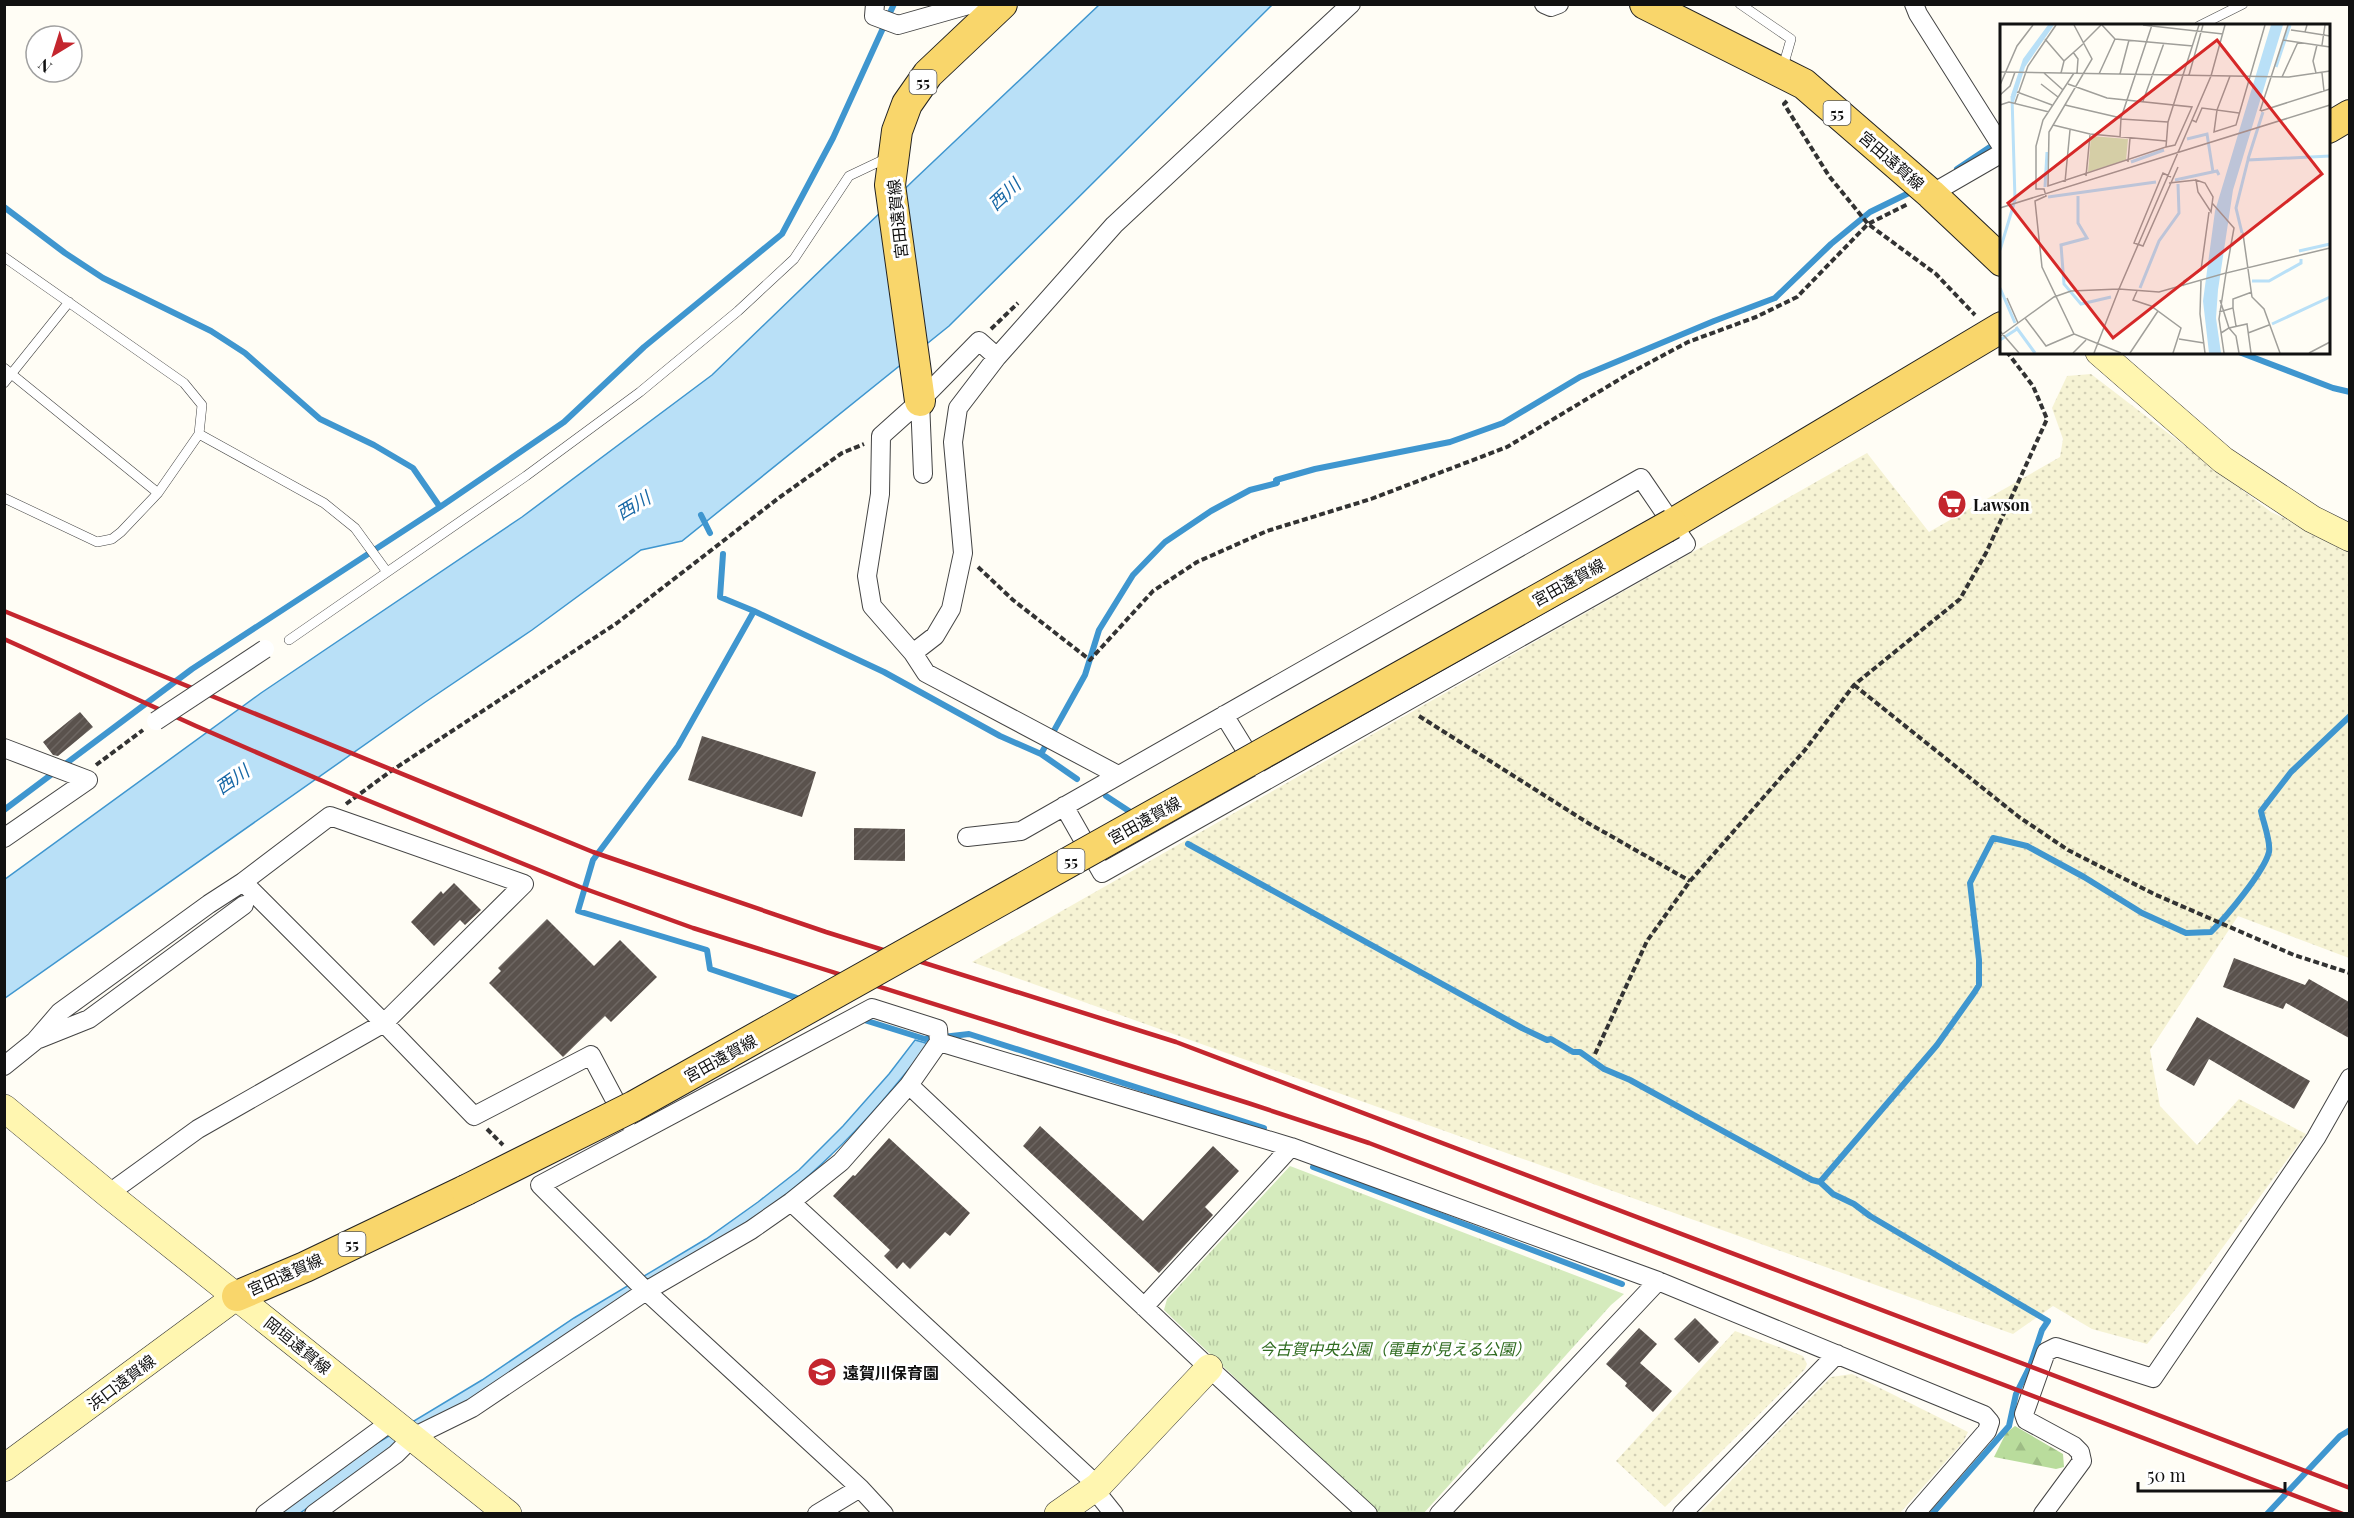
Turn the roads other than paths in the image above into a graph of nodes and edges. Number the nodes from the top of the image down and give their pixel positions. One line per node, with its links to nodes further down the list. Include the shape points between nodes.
1 (875, 4): 2 (street, via 874,16 898,25)
2 (972, 4)
3 (1002, 4): 17 (main road, 宮田遠賀線 / 55, via 928,74 907,104 897,131)
4 (1351, 4): 24 (street, via 1114,225)
5 (1544, 4): 6 (street)
6 (1559, 4)
7 (1645, 4): 12 (main road, 宮田遠賀線 / 55)
8 (1740, 4): 12 (lane, via 1791,39)
9 (1914, 4): 15 (street)
10 (2243, 4): 11 (lane)
11 (2203, 24)
12 (1793, 77): 18 (main road, 宮田遠賀線 / 55)
13 (2349, 115): 14 (main road)
14 (2330, 127)
15 (2000, 145)
16 (2000, 154): 18 (street)
17 (894, 155): 27 (main road, 宮田遠賀線 / 55, via 890,185); 34 (lane, via 849,176 794,259 640,392 535,469)
18 (1931, 194): 20 (main road, 宮田遠賀線 / 55)
19 (4, 257): 21 (lane)
20 (2000, 260)
21 (69, 302): 25 (lane); 28 (lane, via 184,383 202,405)
22 (1991, 324): 32 (main road, 宮田遠賀線 / 55)
23 (2102, 354): 33 (main road, via 2223,460 2312,519)
24 (997, 357): 27 (street, via 979,341); 37 (street, via 958,408 953,442 963,553 951,609 935,636)
25 (8, 371): 26 (lane); 30 (lane)
26 (4, 382)
27 (920, 401): 29 (street); 37 (street, via 881,436 880,494 867,576 872,606)
28 (199, 434): 30 (lane); 34 (lane, via 324,502 355,528)
29 (923, 474)
30 (158, 493): 31 (lane, via 112,539 97,542)
31 (4, 498)
32 (1672, 524): 38 (street, via 1641,478); 42 (street, via 1686,544); 61 (main road, 宮田遠賀線 / 55, bridge, via 634,1106 466,1190)
33 (2349, 538)
34 (385, 569): 35 (lane)
35 (289, 640)
36 (264, 649): 39 (street, bridge)
37 (913, 653): 41 (street, via 926,673)
38 (1224, 715): 41 (street); 42 (street)
39 (156, 721)
40 (4, 748): 45 (street, via 88,780)
41 (1118, 775): 43 (street)
42 (1265, 782): 43 (street, via 1102,873)
43 (1064, 806): 44 (street, via 1021,831)
44 (968, 837)
45 (4, 838)
46 (243, 882): 48 (street); 48 (street, via 330,816 524,884); 49 (street, via 60,1012)
47 (244, 905): 49 (street, via 89,1019)
48 (384, 1023): 55 (street, via 474,1116 591,1055); 57 (street, via 198,1129)
49 (34, 1041): 51 (street)
50 (939, 1042): 53 (street); 55 (street, via 938,1029 872,1008); 56 (street)
51 (4, 1066)
52 (2349, 1078): 80 (street, via 2316,1138 2153,1378 2056,1347 2046,1352 2024,1414 2026,1420 2074,1446 2082,1461)
53 (909, 1085): 58 (street, via 841,1162); 62 (street)
54 (4, 1108): 57 (main road, 岡垣遠賀線)
55 (633, 1135): 60 (street, via 540,1185)
56 (1291, 1147): 59 (street); 62 (street)
57 (108, 1194): 61 (main road, 岡垣遠賀線)
58 (791, 1202): 60 (street); 68 (street)
59 (1658, 1281): 63 (street); 77 (street)
60 (646, 1291): 65 (street, via 472,1408); 67 (street)
61 (237, 1296): 65 (main road, 岡垣遠賀線); 66 (main road, 浜口遠賀線)
62 (1144, 1307): 64 (street)
63 (1837, 1354): 78 (street); 79 (street, via 1984,1415 1990,1422 1988,1431)
64 (1209, 1368): 68 (main road); 76 (street)
65 (403, 1429): 69 (street); 70 (street, via 396,1454); 71 (main road, 岡垣遠賀線)
66 (4, 1468)
67 (860, 1488): 72 (street); 73 (street)
68 (1096, 1488): 74 (main road); 75 (street)
69 (265, 1514)
70 (314, 1514)
71 (508, 1514)
72 (817, 1514)
73 (884, 1514)
74 (1058, 1514)
75 (1114, 1514)
76 (1368, 1514)
77 (1439, 1514)
78 (1682, 1514)
79 (1915, 1514)
80 (2043, 1514)

